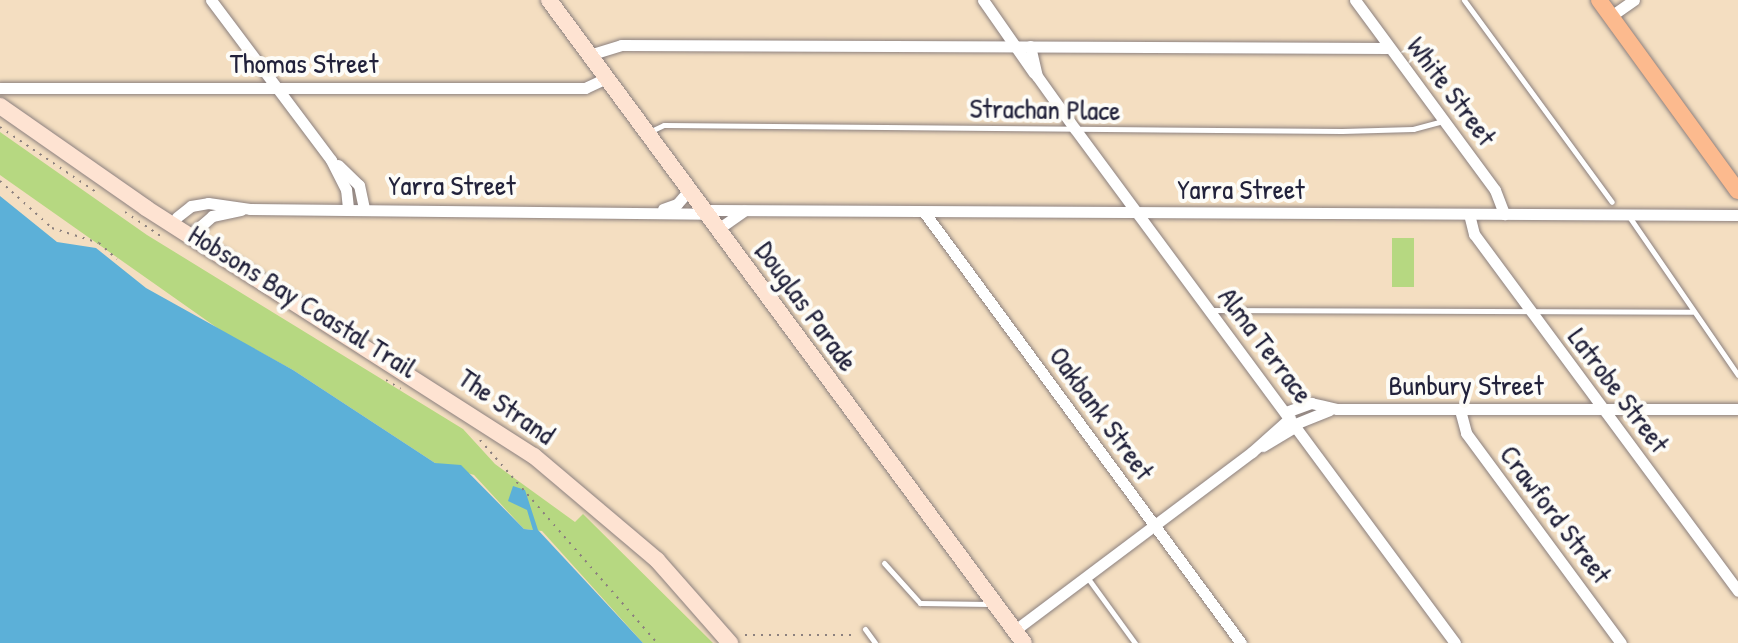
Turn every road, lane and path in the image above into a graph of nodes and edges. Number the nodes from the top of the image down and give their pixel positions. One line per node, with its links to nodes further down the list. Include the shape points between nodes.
1 (211, 0): 15 (street)
2 (549, 0): 12 (street, Douglas Parade)
3 (983, 0): 9 (street, Alma Terrace)
4 (1355, 0): 11 (street, White Street)
5 (1464, 0): 27 (lane)
6 (1599, 0): 8 (main road)
7 (1634, 0): 8 (street)
8 (1611, 16): 26 (main road)
9 (1010, 46): 10 (street); 12 (street, via 621,45); 13 (street, Alma Terrace)
10 (1030, 46): 11 (street); 13 (street, Alma Terrace)
11 (1389, 48): 18 (street, White Street)
12 (589, 55): 14 (street, Douglas Parade)
13 (1037, 76): 20 (street, Alma Terrace)
14 (606, 78): 15 (street, Thomas Street, via 585,88); 21 (street, Douglas Parade)
15 (276, 86): 16 (street, Thomas Street); 22 (street)
16 (0, 88)
17 (0, 106): 25 (street, The Strand)
18 (1444, 120): 20 (lane, Strachan Place, via 1413,129); 38 (street, White Street, via 1495,190)
19 (0, 127): 25 (path)
20 (1075, 129): 21 (lane, Strachan Place, via 664,125); 36 (street, Alma Terrace)
21 (647, 133): 24 (street, Douglas Parade)
22 (331, 160): 29 (street, via 346,189); 30 (street, via 357,183)
23 (0, 181): 43 (path, via 52,228 99,243)
24 (689, 190): 32 (street, Yarra Street, via 675,205); 34 (street, Douglas Parade)
25 (108, 191): 41 (street, The Strand)
26 (1738, 191)
27 (1612, 202)
28 (120, 207): 41 (path, Hobsons Bay Coastal Trail, via 143,229)
29 (348, 208): 30 (street, Yarra Street); 31 (street, Yarra Street)
30 (364, 208): 32 (street, Yarra Street)
31 (250, 209): 41 (street, Yarra Street); 41 (street, Yarra Street, via 199,203)
32 (654, 210): 34 (street, Yarra Street)
33 (744, 211): 34 (street, Yarra Street); 35 (street, Yarra Street); 42 (street)
34 (705, 212): 42 (street, Douglas Parade)
35 (924, 212): 36 (street, Yarra Street); 55 (street, Oakbank Street)
36 (1137, 213): 37 (street, Yarra Street); 44 (street, Alma Terrace)
37 (1469, 214): 38 (street, Yarra Street); 45 (street, Latrobe Street, via 1472,231)
38 (1504, 214): 39 (street, Yarra Street)
39 (1628, 215): 40 (street, Yarra Street); 46 (lane)
40 (1738, 215)
41 (180, 229): 62 (street, The Strand, via 479,416 578,489)
42 (718, 229): 59 (street, Douglas Parade)
43 (117, 259)
44 (1210, 310): 45 (lane); 53 (street, Alma Terrace)
45 (1530, 312): 46 (lane); 52 (street, Latrobe Street)
46 (1692, 312): 48 (lane)
47 (381, 374): 49 (path, Hobsons Bay Coastal Trail)
48 (1738, 375)
49 (410, 393)
50 (1738, 409): 52 (street, Bunbury Street)
51 (1460, 410): 52 (street, Bunbury Street); 53 (street, Bunbury Street, via 1337,409); 69 (street, Crawford Street, via 1466,433)
52 (1604, 410): 58 (street, Latrobe Street)
53 (1292, 420): 55 (street, Bunbury Street); 68 (street, Alma Terrace)
54 (476, 436): 64 (path)
55 (1154, 525): 57 (street, Bunbury Street); 67 (street, Oakbank Street)
56 (884, 563): 59 (lane, via 920,603)
57 (1086, 577): 63 (street, Bunbury Street); 66 (lane)
58 (1738, 591)
59 (995, 604): 63 (street, Douglas Parade)
60 (865, 629): 61 (lane)
61 (870, 635): 62 (path); 65 (lane)
62 (738, 639)
63 (1019, 639)
64 (657, 643)
65 (875, 643)
66 (1135, 643)
67 (1241, 643)
68 (1455, 643)
69 (1621, 643)

